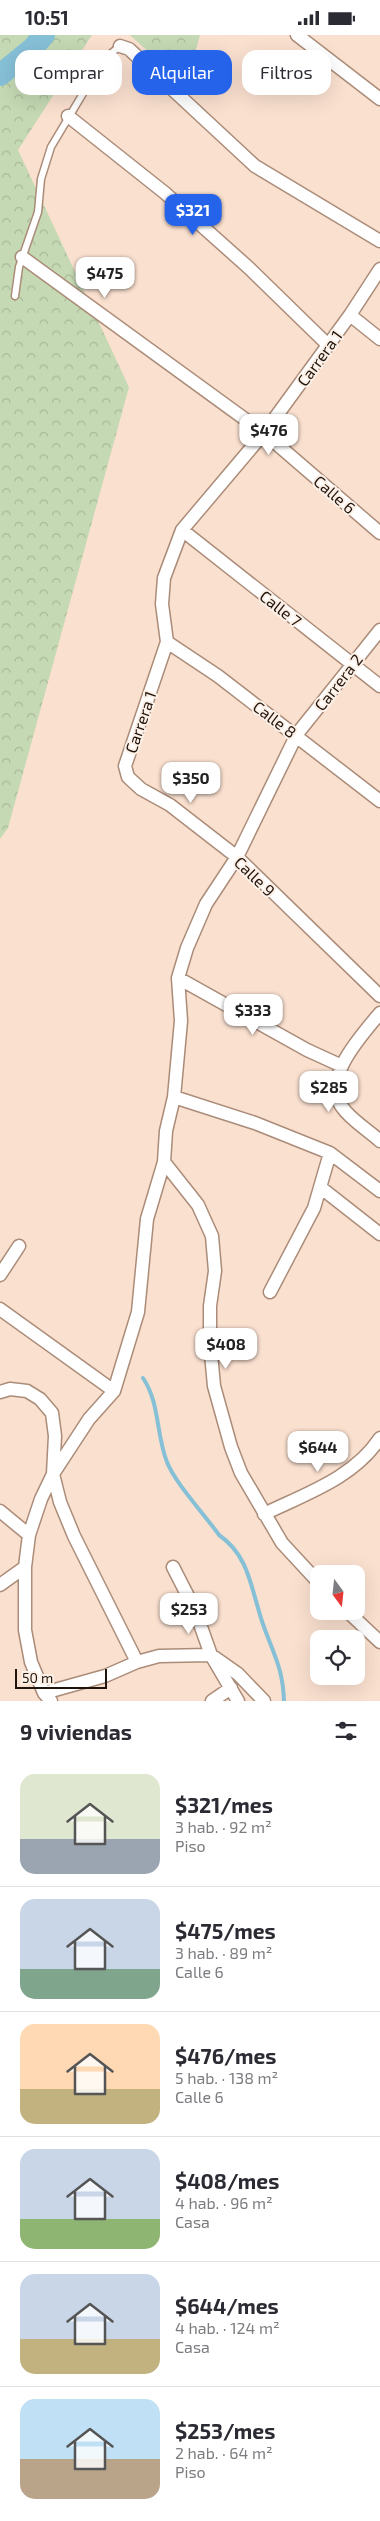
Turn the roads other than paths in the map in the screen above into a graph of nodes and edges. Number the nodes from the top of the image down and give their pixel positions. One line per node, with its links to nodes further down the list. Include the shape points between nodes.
1 (297, 35): 3 (street)
2 (120, 46): 4 (lane, via 103,60); 5 (street, via 129,49 255,166)
3 (380, 99)
4 (68, 116): 6 (lane, via 51,147 41,179 38,212); 11 (street, via 165,193)
5 (380, 241)
6 (22, 257): 8 (lane); 12 (street, Calle 6)
7 (380, 269): 9 (street, Carrera 1)
8 (14, 296)
9 (350, 315): 10 (street); 11 (street, Carrera 1)
10 (380, 339)
11 (328, 345): 12 (street, Carrera 1)
12 (264, 433): 13 (street, Carrera 1); 14 (street, Calle 6)
13 (182, 530): 16 (street, Carrera 1, via 164,578 162,604); 17 (street, Calle 7)
14 (380, 533)
15 (380, 630): 17 (street, Carrera 2)
16 (167, 642): 19 (street, Calle 8); 20 (street, Carrera 1)
17 (353, 663): 18 (street, Calle 7); 19 (street, Carrera 2)
18 (380, 686)
19 (297, 735): 21 (street, Calle 8); 22 (street, Carrera 2)
20 (124, 766): 22 (street, Calle 9, via 128,777 141,789 170,805)
21 (380, 801)
22 (237, 857): 23 (street, Carrera 2, via 195,924); 24 (street, Calle 9)
23 (178, 978): 26 (street, via 307,1051); 27 (street, via 181,1021)
24 (380, 996)
25 (380, 1013): 26 (street, via 358,1039)
26 (342, 1066): 28 (street, via 336,1077 336,1092 342,1107)
27 (174, 1097): 29 (street, via 255,1123); 30 (street, via 166,1131)
28 (380, 1141)
29 (330, 1153): 31 (street); 32 (street)
30 (164, 1161): 38 (street, via 147,1219 138,1312); 43 (street, via 198,1205 212,1236 215,1271 210,1306 210,1343 214,1386 241,1473)
31 (320, 1187): 33 (street); 36 (street, via 314,1208)
32 (380, 1191)
33 (380, 1234)
34 (19, 1247): 35 (street)
35 (0, 1275)
36 (270, 1292)
37 (0, 1309): 38 (street)
38 (114, 1391): 41 (street, via 89,1419)
39 (0, 1392): 41 (street, via 10,1389 28,1391 52,1413 55,1436)
40 (380, 1437): 43 (street, via 363,1457 327,1485)
41 (53, 1475): 44 (street); 52 (street, via 74,1536)
42 (0, 1511): 44 (street)
43 (264, 1514): 47 (street, via 282,1543)
44 (29, 1535): 45 (street)
45 (24, 1567): 48 (street); 54 (street, via 25,1630 30,1662)
46 (174, 1567): 51 (street, via 195,1610)
47 (310, 1573)
48 (0, 1585)
49 (357, 1620): 50 (street)
50 (380, 1642)
51 (211, 1655): 52 (street, via 159,1656); 53 (street); 57 (street, via 238,1674)
52 (136, 1662): 54 (street)
53 (231, 1688): 55 (street); 56 (street)
54 (48, 1697)
55 (212, 1701)
56 (238, 1701)
57 (264, 1701)

